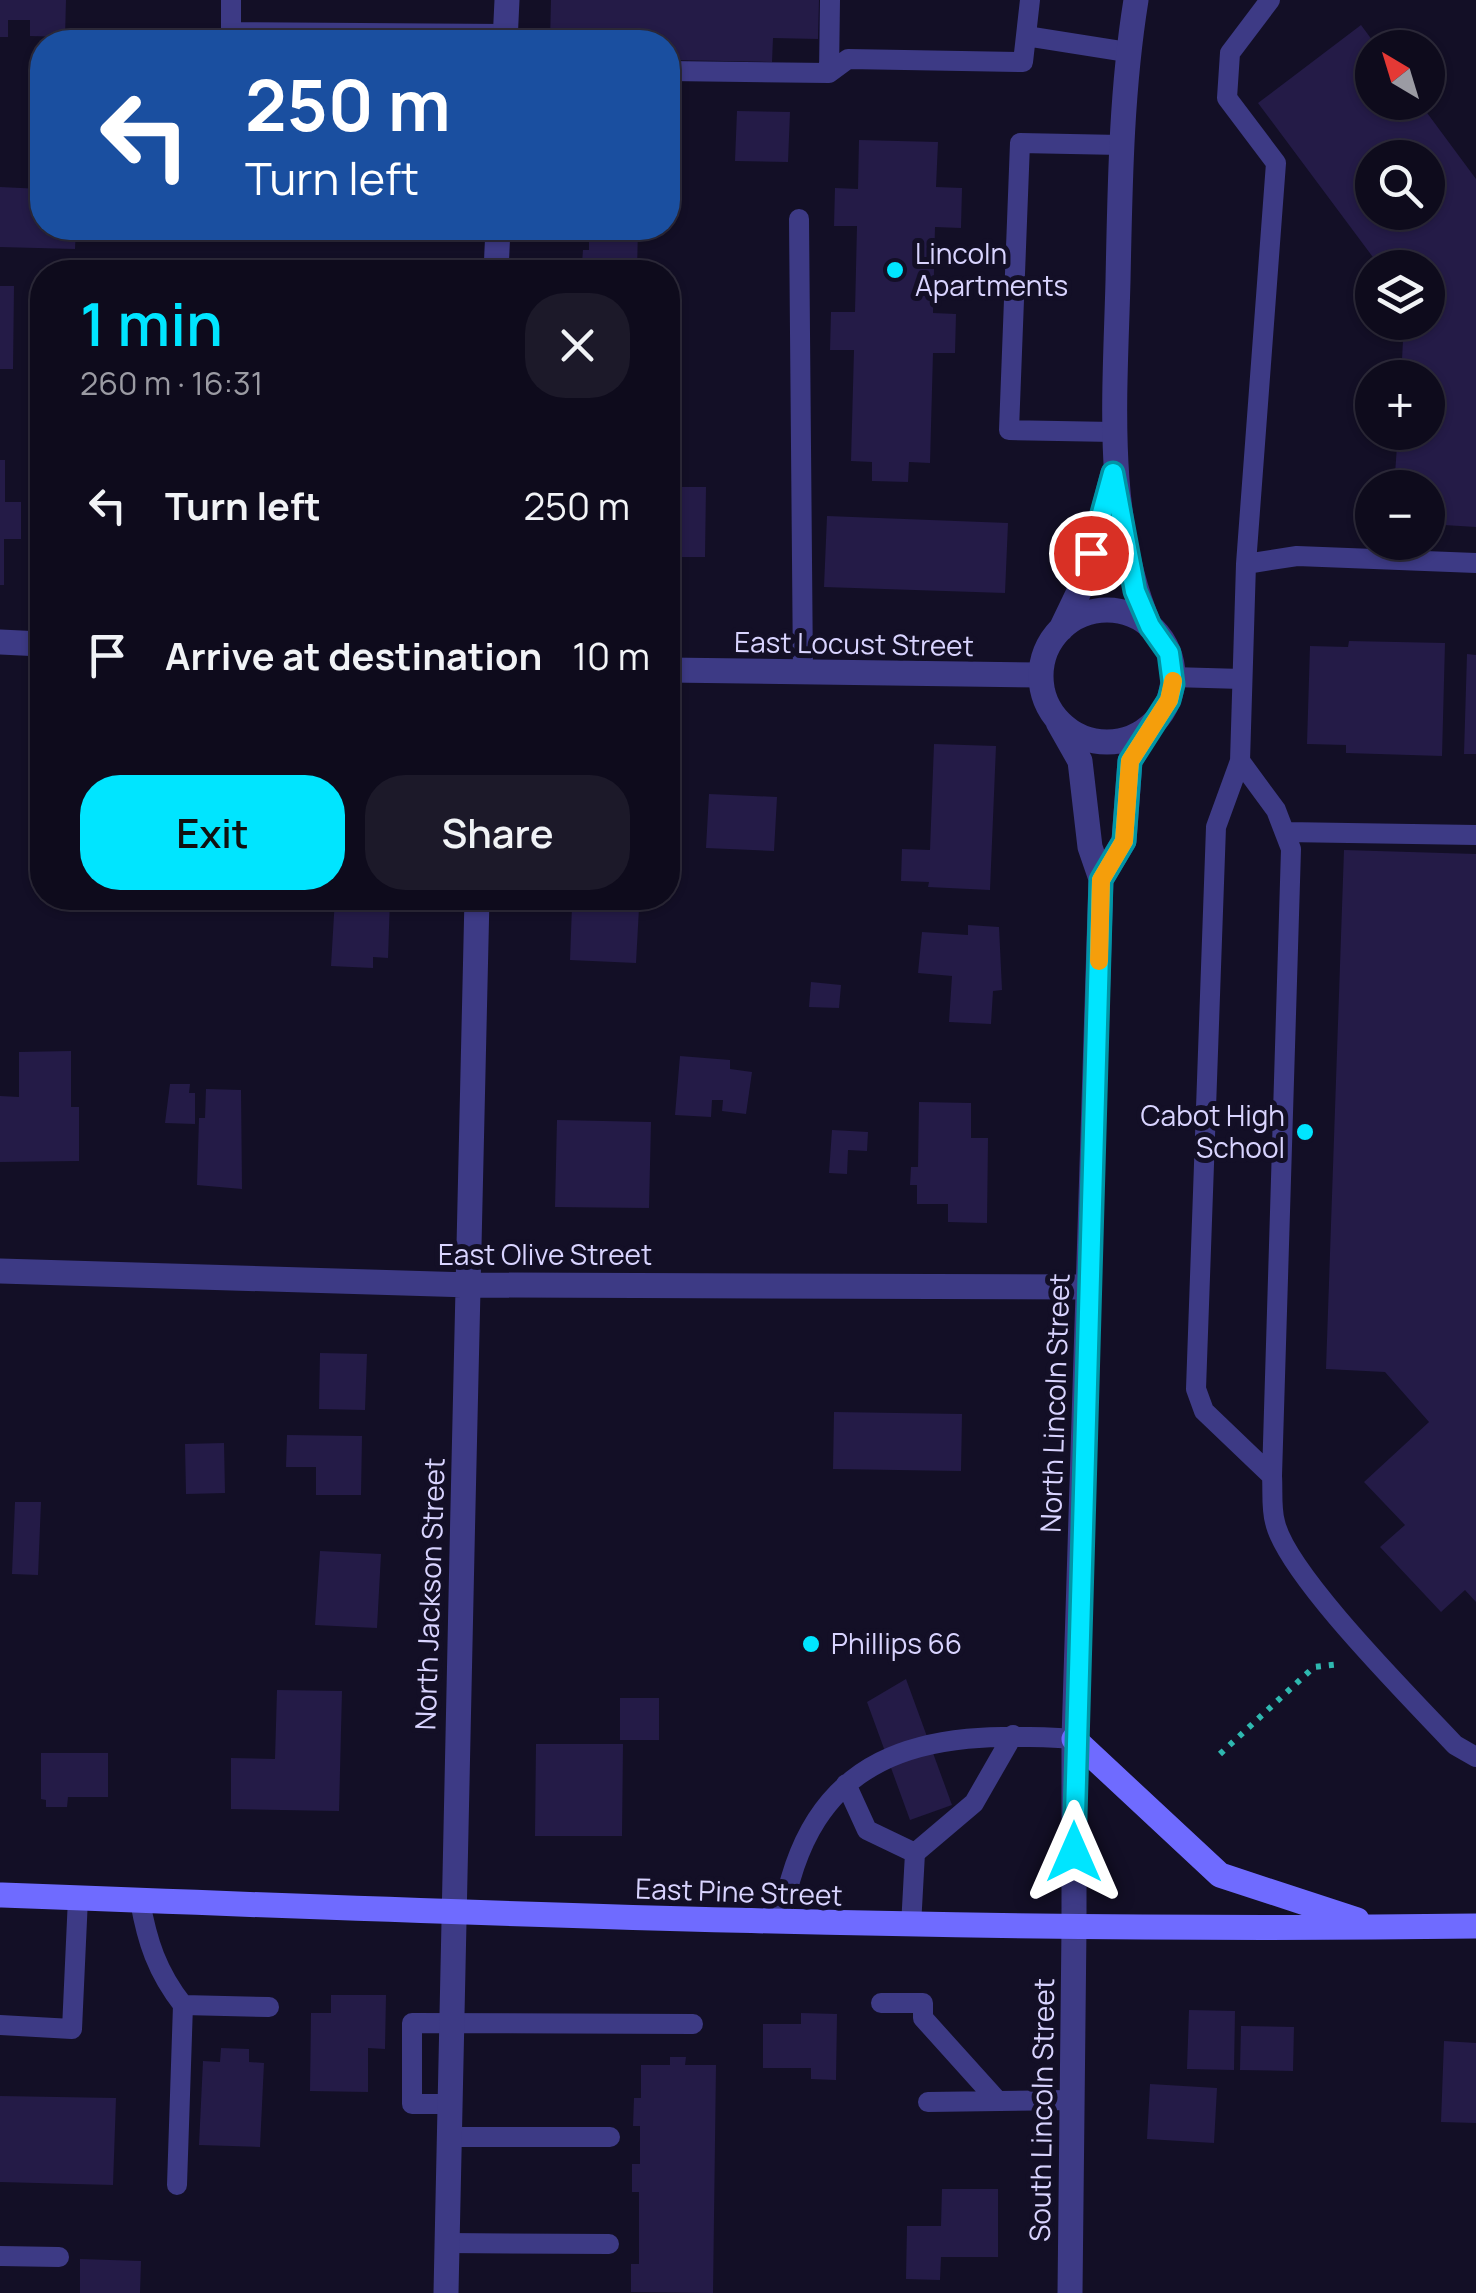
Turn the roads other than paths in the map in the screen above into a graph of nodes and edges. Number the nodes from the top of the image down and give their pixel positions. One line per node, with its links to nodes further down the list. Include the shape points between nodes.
1 (231, 0): 7 (lane)
2 (507, 0): 8 (street)
3 (830, 0): 12 (lane)
4 (1030, 0): 9 (lane)
5 (1136, 0): 10 (street)
6 (1270, 0): 18 (lane, via 1230,53 1227,98 1276,163)
7 (231, 30)
8 (505, 30)
9 (1026, 36): 10 (lane); 12 (lane, via 1024,62 848,59)
10 (1128, 52): 13 (street)
11 (680, 72): 12 (lane)
12 (829, 73)
13 (1121, 146): 15 (street); 15 (lane, via 1020,143 1009,430)
14 (799, 219): 24 (lane)
15 (1114, 432): 16 (street)
16 (1113, 473): 19 (street, via 1135,591); 20 (street, via 1086,576)
17 (1476, 563): 18 (lane, via 1296,556)
18 (1246, 564): 27 (lane)
19 (1150, 626): 20 (street, via 1106,610); 26 (street, via 1169,653)
20 (1061, 629): 25 (street)
21 (0, 642): 22 (street)
22 (30, 643)
23 (680, 670): 24 (street, East Locust Street)
24 (803, 674): 25 (street, East Locust Street)
25 (1040, 675): 28 (street, North Lincoln Street)
26 (1172, 676): 27 (lane); 29 (street, North Lincoln Street, via 1169,700)
27 (1242, 679): 30 (lane)
28 (1058, 722): 29 (street, via 1104,742 1137,736); 33 (street, North Lincoln Street, via 1080,761 1090,847)
29 (1150, 726): 33 (street, North Lincoln Street, via 1130,761 1124,841)
30 (1240, 762): 31 (lane); 38 (lane, via 1216,827 1196,1389 1204,1410)
31 (1285, 832): 32 (lane); 38 (lane, via 1291,849)
32 (1476, 835)
33 (1101, 880): 37 (street, North Lincoln Street)
34 (477, 910): 36 (street, North Jackson Street)
35 (0, 1272): 36 (street, East Olive Street)
36 (470, 1285): 37 (street, East Olive Street); 47 (street, North Jackson Street)
37 (1089, 1287): 40 (street, North Lincoln Street)
38 (1272, 1476): 41 (lane, via 1275,1524 1294,1562 1455,1745)
39 (1013, 1735): 40 (lane); 42 (lane, via 959,1736 899,1753); 43 (lane, via 974,1803)
40 (1074, 1739): 51 (street, North Lincoln Street); 52 (main road, via 1220,1875)
41 (1476, 1757)
42 (846, 1784): 43 (lane, via 867,1830); 48 (lane, via 808,1827 789,1872)
43 (915, 1853): 49 (lane)
44 (0, 1895): 45 (main road, East Pine Street)
45 (78, 1898): 46 (main road, East Pine Street); 56 (lane, via 72,2029)
46 (140, 1900): 47 (main road, East Pine Street); 54 (lane, via 148,1946)
47 (450, 1914): 48 (main road, East Pine Street); 57 (street, North Jackson Street)
48 (781, 1923): 49 (main road, East Pine Street)
49 (910, 1926): 51 (main road, East Pine Street)
50 (1476, 1926): 52 (main road, East Pine Street)
51 (1074, 1928): 52 (main road, East Pine Street); 60 (street, South Lincoln Street)
52 (1381, 1928)
53 (881, 2003): 59 (lane, via 924,2003 924,2018)
54 (183, 2005): 55 (lane); 65 (lane)
55 (269, 2007)
56 (0, 2024)
57 (449, 2024): 58 (lane); 62 (street, North Jackson Street); 62 (lane, via 412,2024 412,2104)
58 (693, 2024)
59 (996, 2099): 60 (lane); 61 (lane)
60 (1073, 2100): 71 (street, South Lincoln Street)
61 (928, 2102)
62 (448, 2104): 63 (street, North Jackson Street)
63 (448, 2137): 64 (lane); 66 (street, North Jackson Street)
64 (610, 2137)
65 (177, 2186)
66 (446, 2243): 67 (lane); 70 (street, North Jackson Street)
67 (609, 2244)
68 (0, 2256): 69 (lane)
69 (59, 2257)
70 (446, 2293)
71 (1070, 2293)

